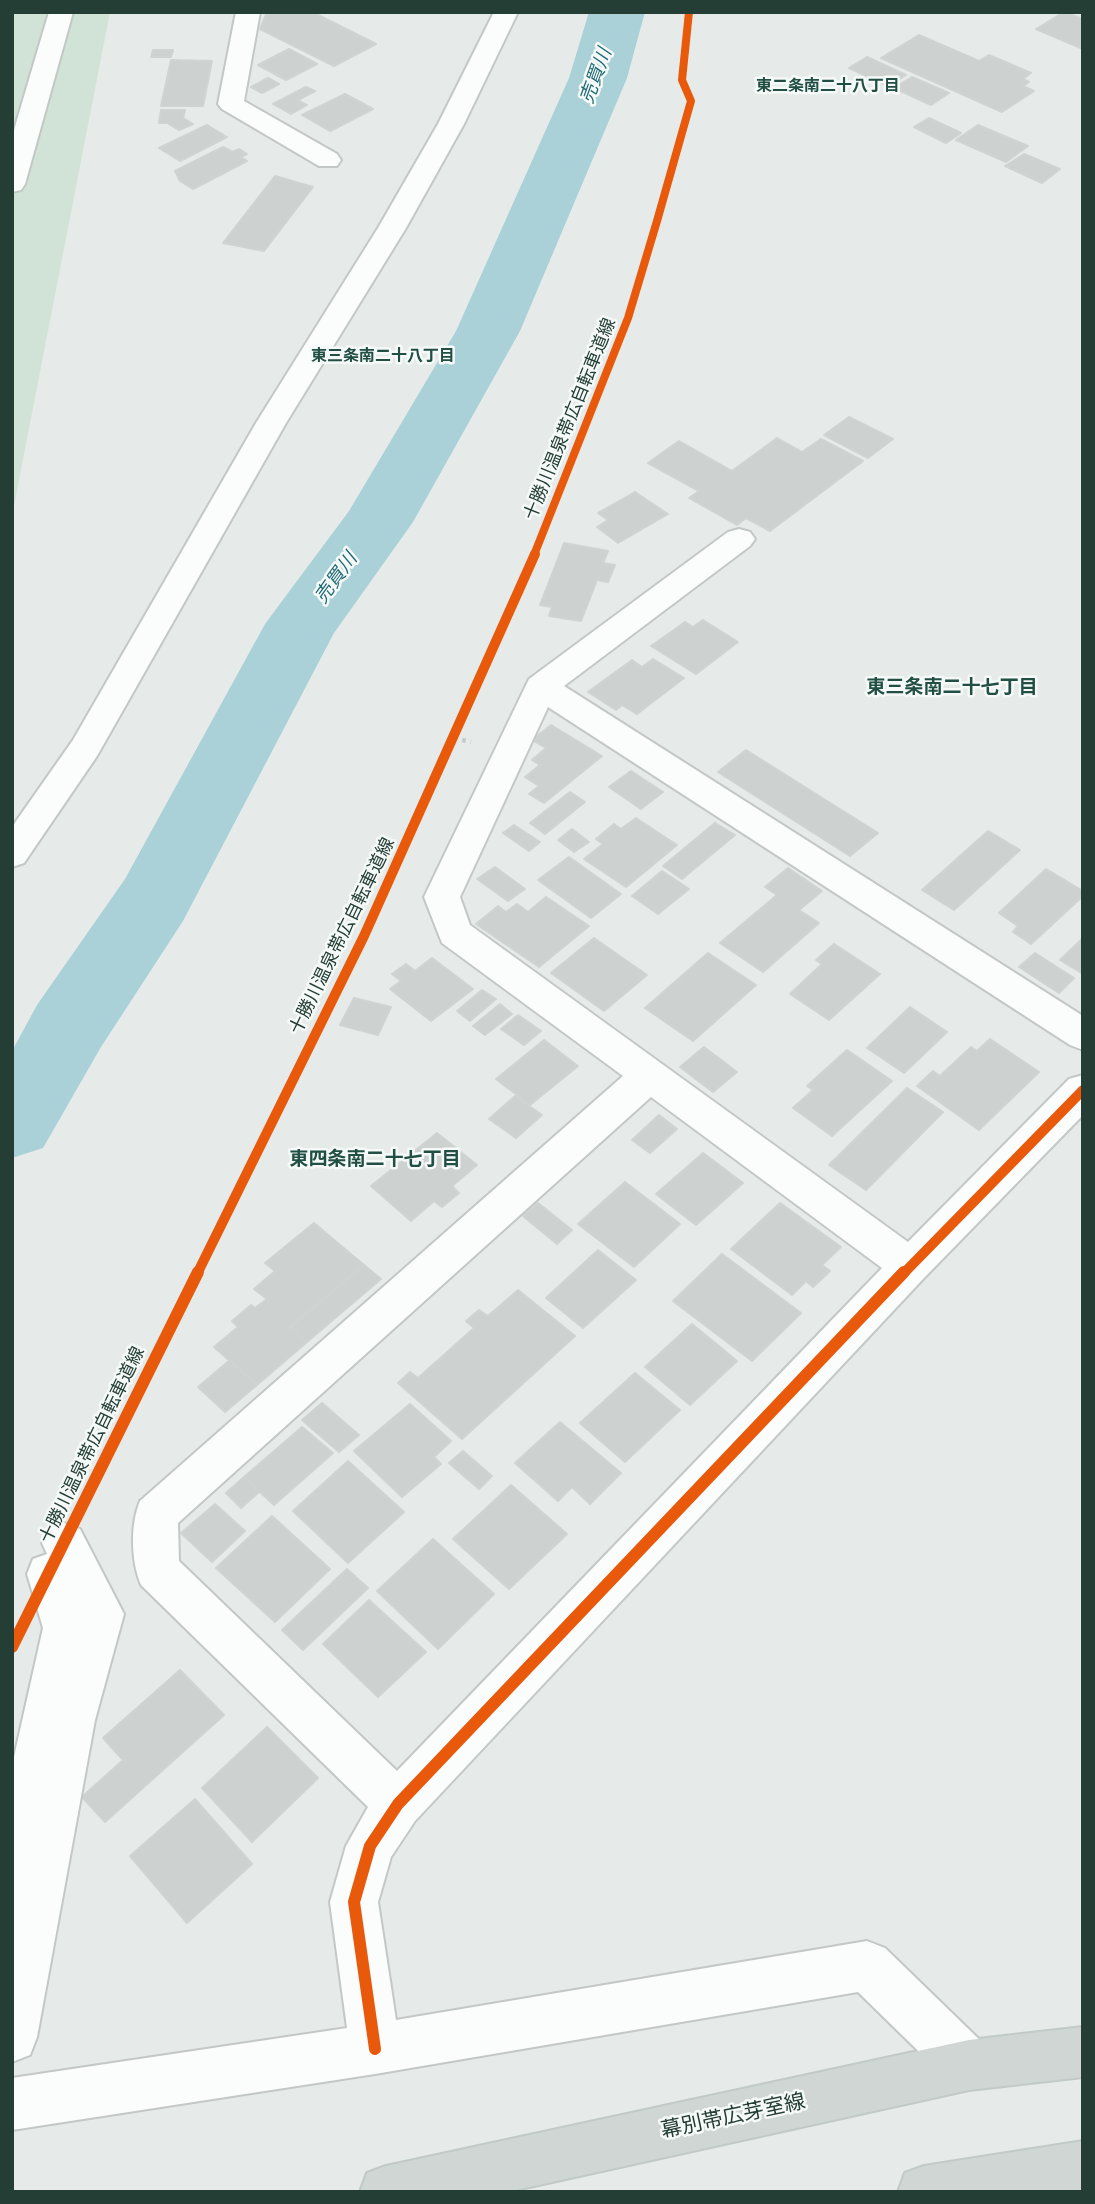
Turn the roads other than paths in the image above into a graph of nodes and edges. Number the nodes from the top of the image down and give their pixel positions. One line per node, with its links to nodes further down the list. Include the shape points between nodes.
1 (61, 12): 5 (street)
2 (248, 12): 4 (street, via 231,104)
3 (506, 12): 8 (street, via 451,124 392,228 271,422 85,748)
4 (328, 160)
5 (12, 184)
6 (739, 539): 7 (street)
7 (541, 687): 9 (street); 10 (street, via 442,897 455,933)
8 (12, 854)
9 (1083, 1035)
10 (650, 1074): 12 (street); 13 (street, via 156,1515 157,1570)
11 (1083, 1090): 12 (street)
12 (911, 1266): 13 (street)
13 (398, 1804): 16 (street, via 370,1846 354,1902)
14 (12, 1875): 15 (street, via 66,1628 57,1559 101,1614 72,1720)
15 (12, 2037)
16 (375, 2049): 18 (street, via 867,1966); 19 (street)
17 (1083, 2052): 18 (main road, 幕別帯広芽室線)
18 (969, 2065): 22 (main road, 幕別帯広芽室線)
19 (12, 2104)
20 (1083, 2167): 21 (main road)
21 (974, 2187): 23 (main road)
22 (405, 2188)
23 (924, 2192)

